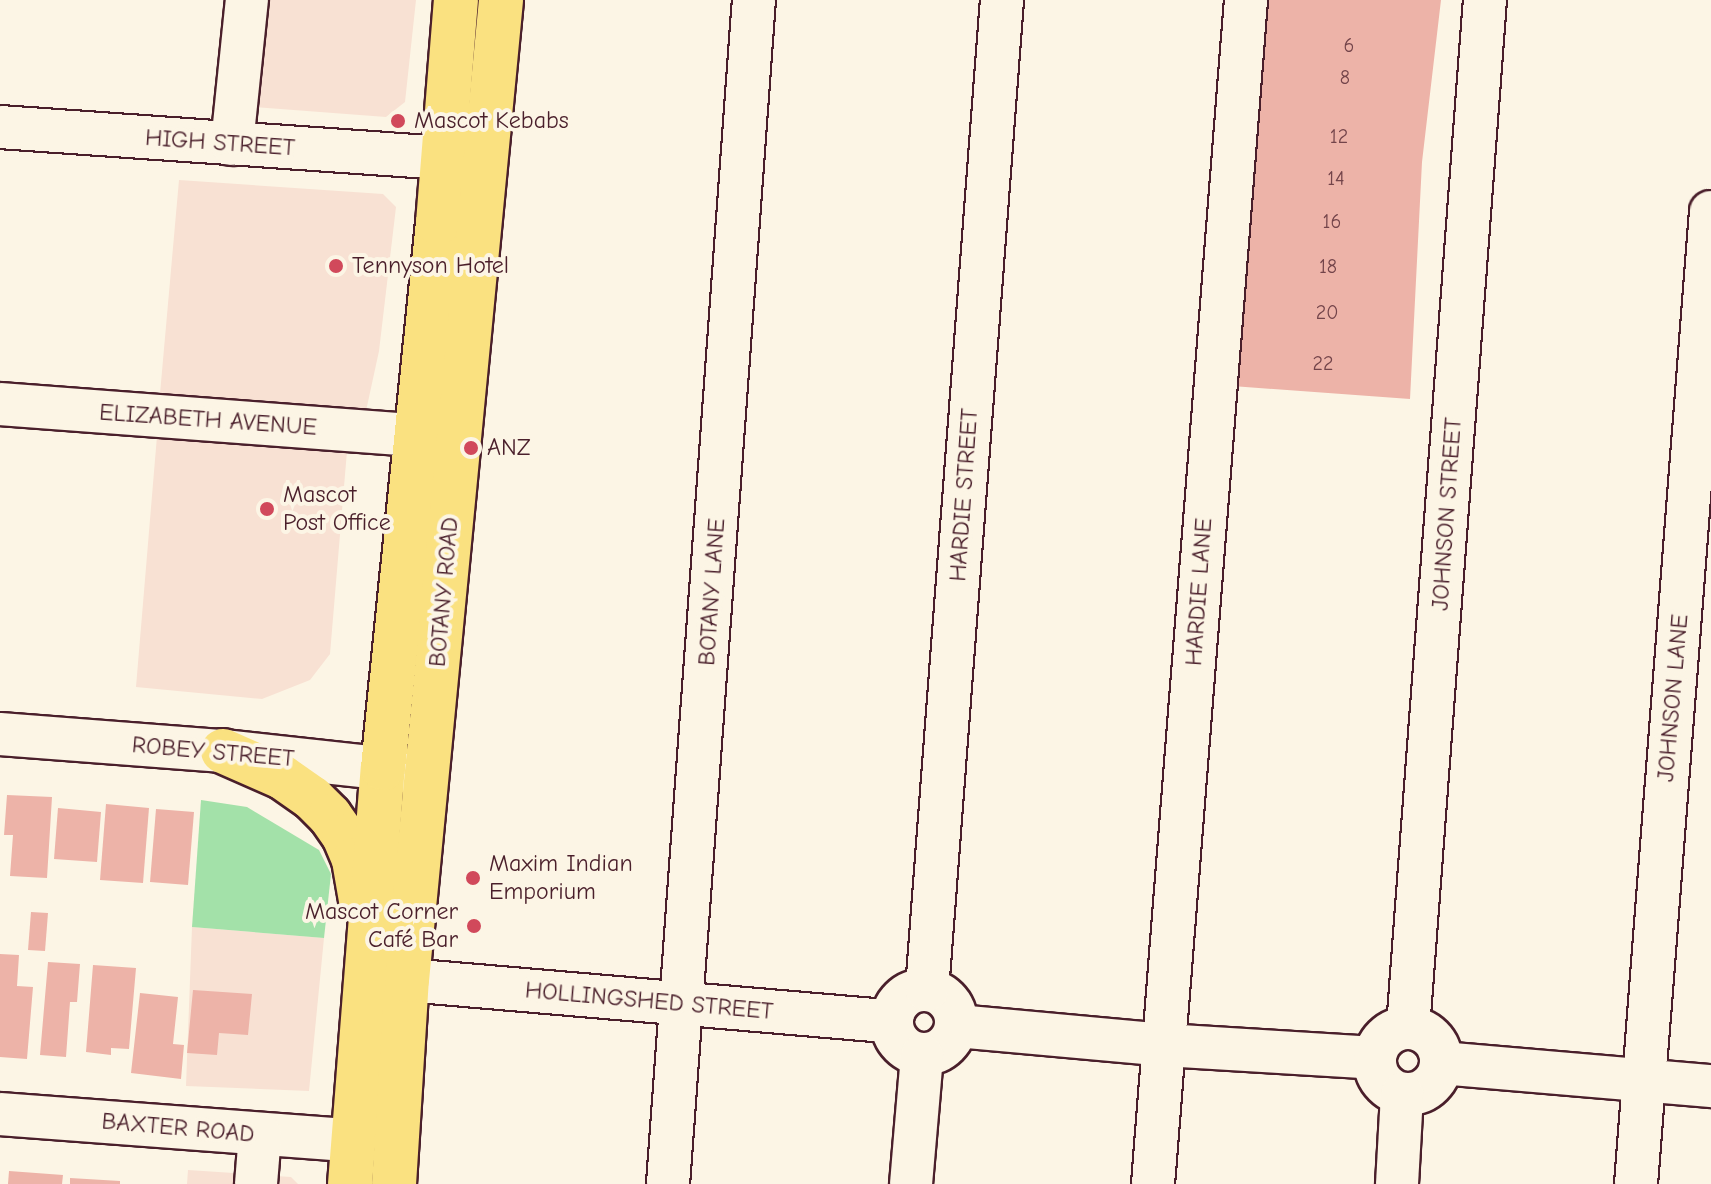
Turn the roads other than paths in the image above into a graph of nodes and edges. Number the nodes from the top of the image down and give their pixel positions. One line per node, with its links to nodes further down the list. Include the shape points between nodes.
1 (247, 0): 9 (street)
2 (456, 0): 10 (main road, BOTANY ROAD)
3 (501, 0): 17 (main road, BOTANY ROAD)
4 (754, 0): 20 (street, BOTANY LANE)
5 (1002, 0): 19 (street, HARDIE STREET)
6 (1246, 0): 24 (street, HARDIE LANE)
7 (1485, 0): 23 (street, JOHNSON STREET)
8 (0, 127): 9 (street, HIGH STREET)
9 (232, 144): 10 (street, HIGH STREET)
10 (440, 158): 13 (main road, BOTANY ROAD)
11 (1711, 212): 28 (street, JOHNSON LANE)
12 (0, 404): 13 (street, ELIZABETH AVENUE)
13 (416, 435): 16 (main road, BOTANY ROAD)
14 (0, 734): 15 (street, ROBEY STREET)
15 (223, 751): 16 (street, ROBEY STREET); 18 (main road, via 282,777 330,816 344,836)
16 (383, 768): 17 (street, ROBEY STREET); 18 (main road, BOTANY ROAD)
17 (427, 773): 18 (main road, BOTANY ROAD)
18 (388, 977): 20 (street, HOLLINGSHED STREET); 33 (main road, BOTANY ROAD); 36 (main road, BOTANY ROAD)
19 (927, 990): 21 (street, via 898,1002); 22 (street, via 949,1001)
20 (684, 1003): 21 (street, HOLLINGSHED STREET); 37 (street, BOTANY LANE)
21 (892, 1022): 25 (street, via 904,1048)
22 (957, 1026): 24 (street); 25 (street, via 941,1050)
23 (1408, 1028): 26 (street, via 1389,1034); 27 (street, via 1428,1035)
24 (1164, 1045): 26 (street); 39 (street, HARDIE LANE)
25 (922, 1055): 38 (street)
26 (1375, 1058): 30 (street, via 1385,1085)
27 (1441, 1063): 28 (street); 30 (street, via 1432,1083)
28 (1642, 1080): 29 (street); 41 (street, JOHNSON LANE)
29 (1711, 1086)
30 (1402, 1094): 40 (street)
31 (0, 1114): 32 (street, BAXTER ROAD)
32 (260, 1134): 33 (street, BAXTER ROAD); 34 (street)
33 (355, 1141): 35 (main road, BOTANY ROAD)
34 (256, 1184)
35 (350, 1184)
36 (394, 1184)
37 (668, 1184)
38 (911, 1184)
39 (1153, 1184)
40 (1397, 1184)
41 (1636, 1184)

